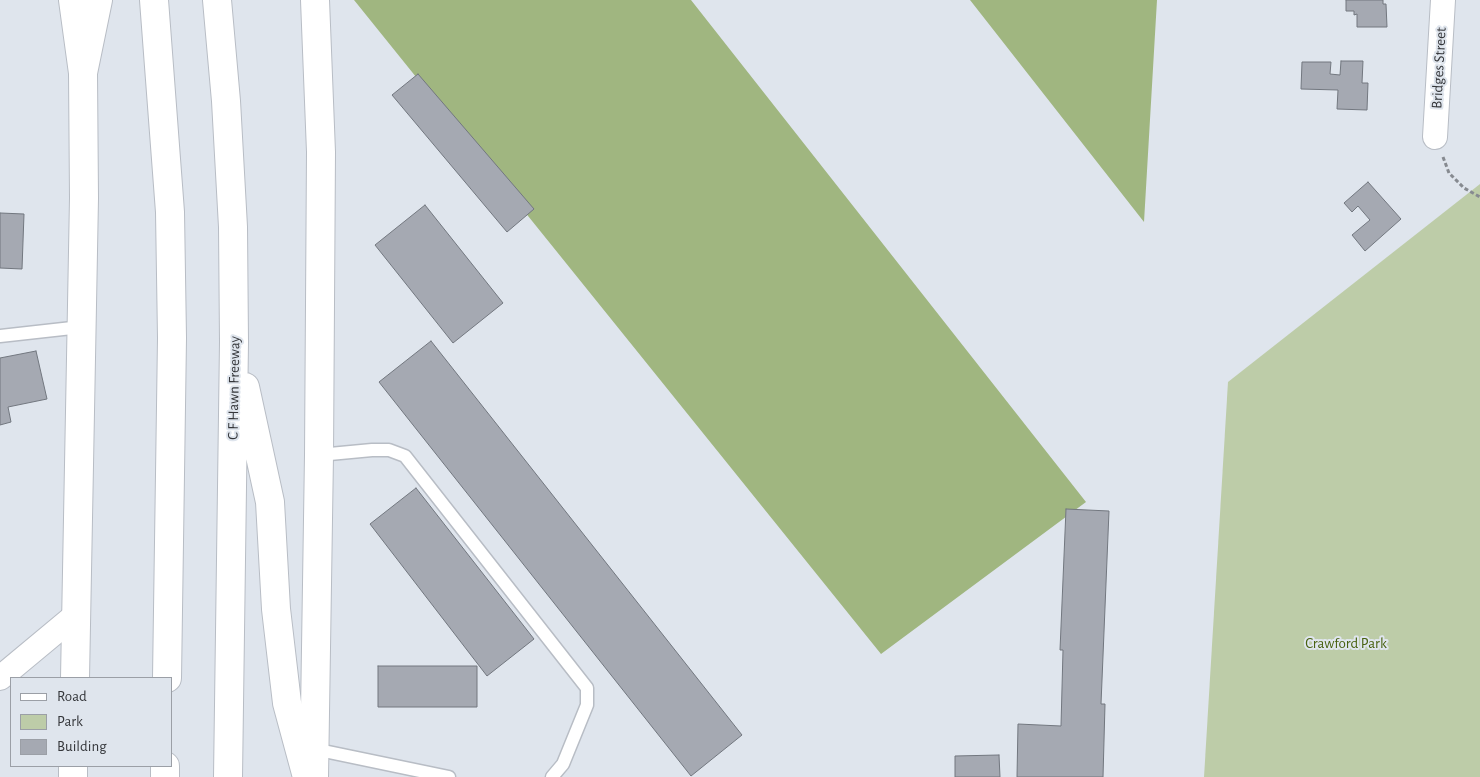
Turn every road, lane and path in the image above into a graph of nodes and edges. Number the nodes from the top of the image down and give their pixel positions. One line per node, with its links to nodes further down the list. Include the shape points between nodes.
1 (73, 0): 7 (main road)
2 (98, 0): 7 (main road)
3 (154, 0): 16 (main road, via 170,212 172,338)
4 (217, 0): 12 (main road, C F Hawn Freeway, via 233,227)
5 (315, 0): 13 (main road, via 321,152)
6 (1443, 0): 8 (street, Bridges Street)
7 (83, 74): 10 (main road)
8 (1435, 137): 9 (path, via 1449,173 1464,188)
9 (1480, 197)
10 (81, 327): 11 (lane); 14 (main road)
11 (0, 336)
12 (234, 342): 19 (main road, C F Hawn Freeway); 20 (main road, via 270,502 276,609 287,703)
13 (319, 455): 18 (main road); 23 (lane, via 389,450 405,456 587,688 587,705 577,731 563,764)
14 (77, 614): 15 (main road); 17 (street)
15 (75, 677)
16 (166, 677)
17 (0, 678)
18 (314, 749): 21 (main road); 22 (lane)
19 (228, 777)
20 (307, 777)
21 (314, 777)
22 (449, 777)
23 (552, 777)

